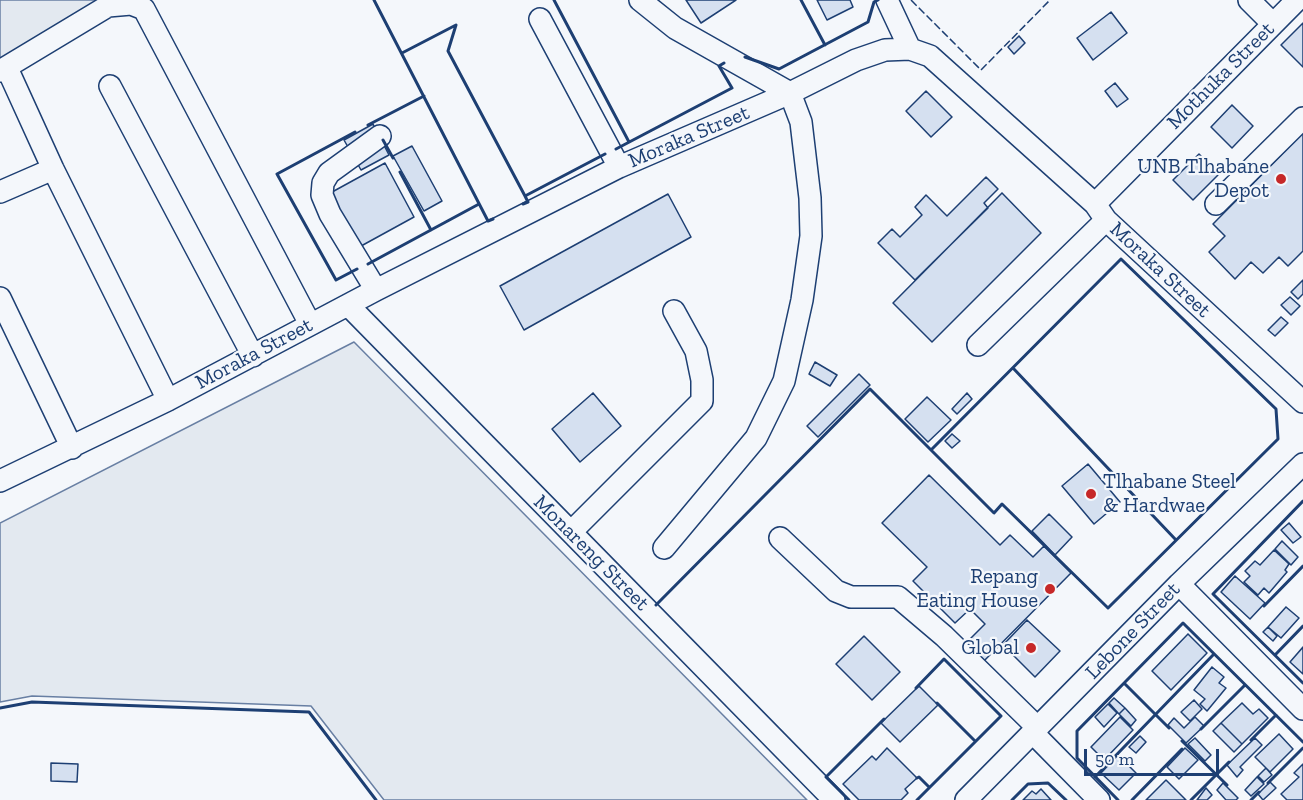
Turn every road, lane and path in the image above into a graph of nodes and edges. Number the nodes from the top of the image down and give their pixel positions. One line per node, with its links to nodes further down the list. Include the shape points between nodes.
1 (640, 0): 10 (street, via 675,28)
2 (887, 0): 7 (street)
3 (1249, 0): 6 (street)
4 (1297, 0): 6 (street, Mothuka Street)
5 (540, 19): 13 (street)
6 (1273, 24): 17 (street, Mothuka Street)
7 (910, 49): 10 (street, Moraka Street, via 885,50 856,60); 17 (street, Moraka Street, via 930,56)
8 (4, 70): 14 (street); 22 (street, via 108,6 125,3 144,9)
9 (110, 86): 24 (street)
10 (790, 93): 13 (street, Moraka Street); 32 (street, via 801,122 807,161 811,236 784,381 756,438)
11 (1303, 118): 16 (street)
12 (380, 136): 18 (street, via 329,173 322,195)
13 (619, 167): 18 (street, Moraka Street)
14 (54, 169): 15 (street); 25 (street)
15 (0, 192)
16 (1216, 204)
17 (1100, 212): 23 (street, Mothuka Street); 26 (street, Moraka Street)
18 (376, 290): 20 (street, Moraka Street)
19 (0, 298): 27 (street)
20 (348, 305): 22 (street, Moraka Street); 30 (street, Monareng Street)
21 (674, 311): 30 (street, via 696,351 702,401)
22 (310, 324): 24 (street, Moraka Street)
23 (978, 345)
24 (253, 356): 25 (street, Moraka Street)
25 (168, 399): 27 (street, Moraka Street)
26 (1303, 402)
27 (72, 448): 29 (street, Moraka Street)
28 (1303, 464): 33 (street, Lebone Street)
29 (3, 472)
30 (571, 532): 36 (street, Monareng Street)
31 (780, 538): 35 (street, via 836,591 851,597 898,597 944,636)
32 (664, 548)
33 (1179, 584): 34 (street); 35 (street, Lebone Street)
34 (1303, 709)
35 (1036, 730): 37 (street, Lebone Street); 38 (street)
36 (834, 800)
37 (966, 800)
38 (1099, 800)

